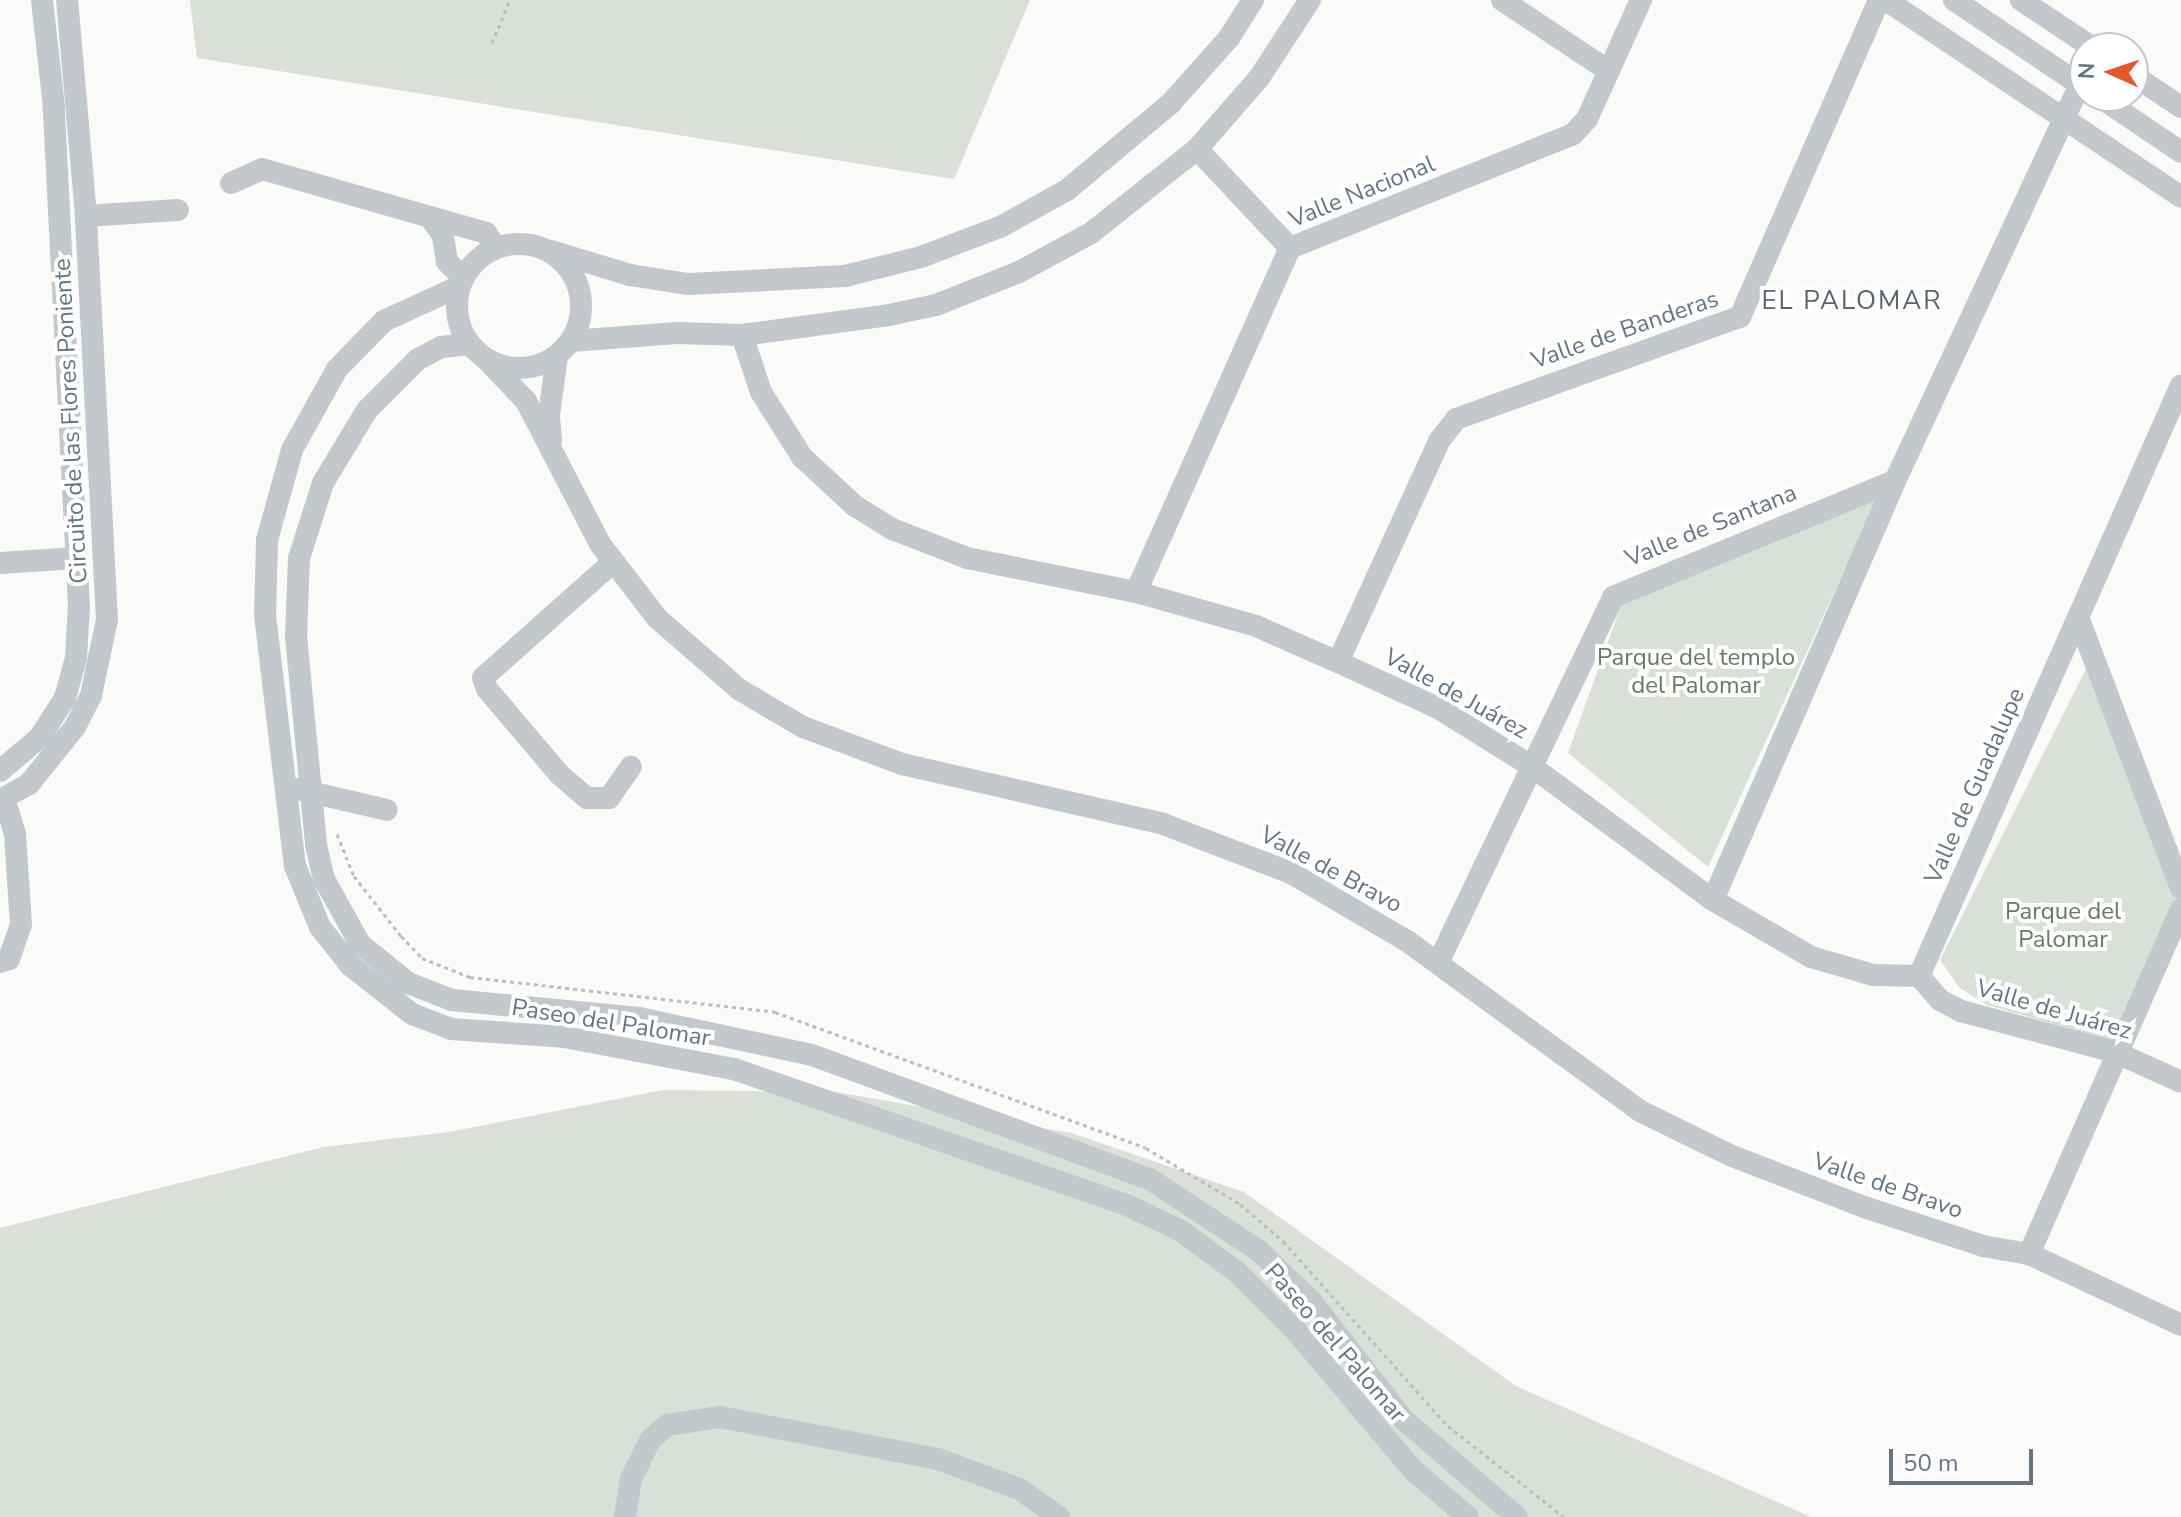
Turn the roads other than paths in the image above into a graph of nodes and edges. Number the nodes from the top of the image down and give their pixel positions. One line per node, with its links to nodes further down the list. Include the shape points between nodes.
1 (42, 0): 35 (street, Circuito de las Flores Poniente, via 54,107)
2 (67, 0): 24 (street, Circuito de las Flores Poniente)
3 (1253, 0): 28 (street, via 1229,38 1171,103 1067,190 1002,226 921,257 845,276 702,284 630,275)
4 (1310, 0): 19 (street, via 1259,78)
5 (1502, 0): 12 (street)
6 (1641, 0): 12 (street, Valle Nacional)
7 (1879, 0): 43 (street, Valle de Banderas, via 1740,317 1456,419 1439,441)
8 (1886, 0): 18 (street)
9 (1954, 0): 13 (street)
10 (2021, 0): 11 (street)
11 (2069, 32)
12 (1609, 71): 27 (street, Valle Nacional, via 1587,119 1573,134)
13 (2069, 74)
14 (2149, 86): 15 (street)
15 (2181, 107)
16 (2069, 112): 18 (street)
17 (2124, 112): 20 (street)
18 (2064, 119): 22 (street); 37 (street)
19 (1197, 149): 27 (street); 30 (street, via 1091,233 1019,272 936,305)
20 (2181, 152)
21 (231, 183): 25 (street, via 262,169)
22 (2181, 197)
23 (178, 210): 24 (street)
24 (86, 216): 34 (street, Circuito de las Flores Poniente)
25 (432, 220): 26 (street, via 486,233); 29 (street, via 443,236 447,262)
26 (496, 248): 28 (street, via 530,244); 29 (street, via 480,257)
27 (1290, 248): 41 (street, Valle Nacional)
28 (551, 251): 31 (street, via 567,265 582,302)
29 (462, 282): 32 (street, via 460,326); 48 (street, Paseo del Palomar, via 405,309 363,337 337,369 292,450 267,540 264,580)
30 (742, 335): 31 (street, via 677,333); 41 (street, Valle de Juárez, via 761,392 783,431 802,457 855,506 892,529 954,554)
31 (564, 348): 32 (street, via 535,367 509,368); 36 (street, Valle de Bravo, via 549,415)
32 (478, 351): 36 (street, Valle de Bravo, via 526,401); 47 (street, Paseo del Palomar, via 441,347 398,373 351,436 308,521 299,558 296,636)
33 (2181, 385): 42 (street, Valle de Guadalupe)
34 (95, 409): 35 (street); 49 (street, Circuito de las Flores Poniente, via 107,620 102,659 91,695 58,752 29,784)
35 (69, 410): 38 (street, Circuito de las Flores Poniente)
36 (552, 454): 39 (street, Valle de Bravo)
37 (1895, 481): 44 (street, Valle de Santana, via 1613,597); 52 (street)
38 (77, 558): 40 (street); 46 (street, Circuito de las Flores Poniente, via 76,658 65,698 40,737)
39 (613, 562): 45 (street, via 483,678 559,774 587,798 609,798); 55 (street, Valle de Bravo, via 658,619 710,667 803,727 902,764 1060,796 1210,838 1341,899)
40 (0, 563)
41 (1136, 592): 43 (street, Valle de Juárez, via 1256,626)
42 (2078, 617): 51 (street); 56 (street, Valle de Guadalupe)
43 (1338, 662): 44 (street, Valle de Juárez, via 1438,708)
44 (1531, 766): 52 (street, Valle de Juárez); 55 (street, Valle de Santana)
45 (631, 767)
46 (0, 771)
47 (310, 789): 48 (street); 50 (street); 57 (street, Paseo del Palomar, via 324,879 360,944 384,966 408,983 452,1000)
48 (284, 790): 58 (street, Paseo del Palomar, via 304,895 320,927 350,965 412,1014 451,1029)
49 (2, 800): 54 (street, via 15,834 21,925 9,959)
50 (387, 810)
51 (2181, 888)
52 (1713, 900): 56 (street, Valle de Juárez, via 1811,957 1873,975)
53 (2181, 909): 59 (street)
54 (0, 962)
55 (1438, 963): 63 (street, Valle de Bravo, via 1640,1111 1732,1156 1867,1208 1983,1246)
56 (1919, 976): 59 (street, Valle de Juárez, via 1940,1000 1982,1019)
57 (565, 1011): 58 (street); 61 (street, Paseo del Palomar, via 701,1029 812,1055)
58 (564, 1037): 62 (street, Paseo del Palomar, via 734,1069)
59 (2115, 1052): 60 (street, Valle de Juárez); 63 (street)
60 (2181, 1082)
61 (922, 1092): 62 (street); 65 (street, Paseo del Palomar, via 1151,1180 1258,1250 1312,1302)
62 (911, 1129): 66 (street, Paseo del Palomar, via 1127,1205 1181,1231 1237,1272)
63 (2029, 1254): 64 (street, Valle de Bravo)
64 (2181, 1325)
65 (1346, 1351): 66 (street); 70 (street, Paseo del Palomar, via 1412,1428)
66 (1326, 1368): 69 (street, Paseo del Palomar, via 1413,1470)
67 (625, 1517): 68 (street, via 631,1479 650,1440 667,1425 720,1417 938,1459 1019,1489)
68 (1059, 1517)
69 (1468, 1517)
70 (1517, 1517)

